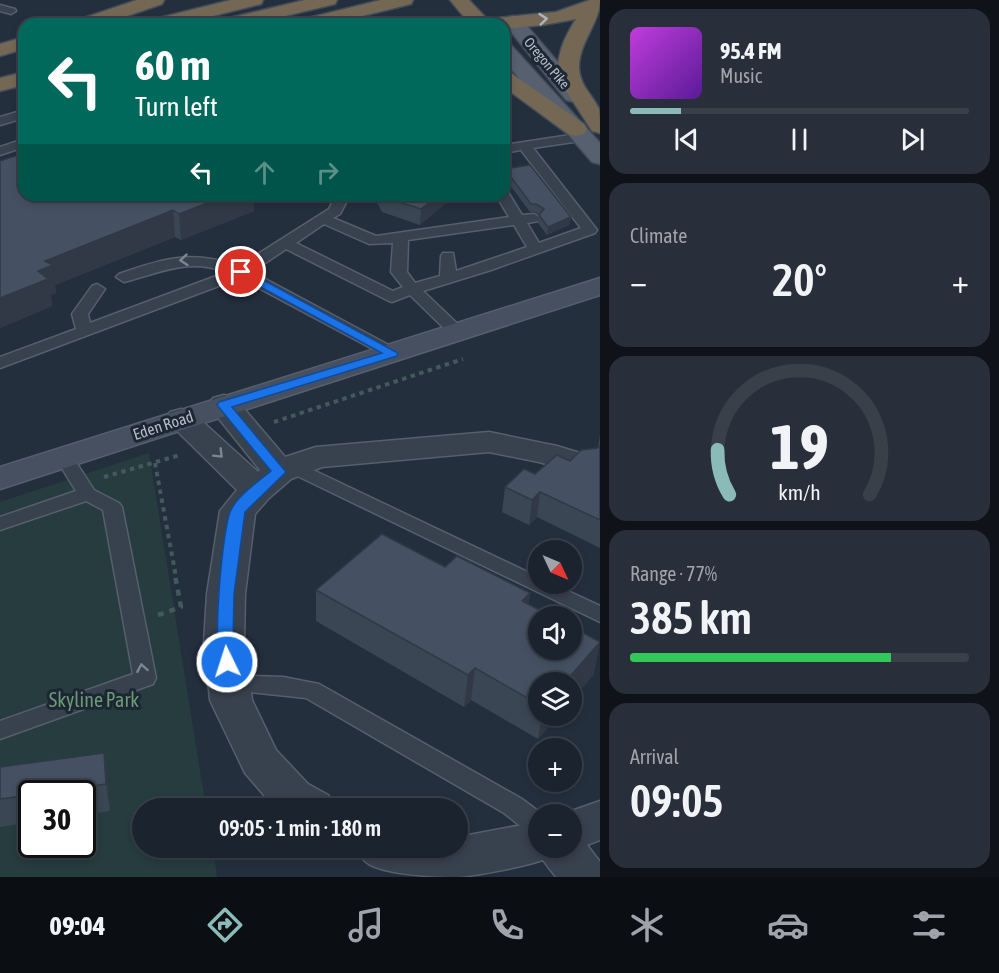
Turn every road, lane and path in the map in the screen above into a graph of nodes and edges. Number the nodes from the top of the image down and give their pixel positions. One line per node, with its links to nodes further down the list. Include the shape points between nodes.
1 (155, 0): 9 (highway)
2 (255, 0): 10 (highway)
3 (328, 0): 11 (highway)
4 (459, 0): 13 (highway)
5 (400, 1): 12 (highway)
6 (597, 3): 14 (highway, one-way to 6, via 570,15); 28 (highway, via 579,28 570,53 569,79)
7 (0, 8): 8 (lane)
8 (11, 10)
9 (102, 18)
10 (182, 18)
11 (253, 18)
12 (332, 18)
13 (476, 18)
14 (501, 18)
15 (510, 30): 28 (main road, Oregon Pike)
16 (18, 45): 17 (highway)
17 (0, 50)
18 (510, 56): 28 (main road, Oregon Pike)
19 (18, 60): 20 (highway)
20 (0, 64)
21 (18, 80): 23 (highway)
22 (510, 81): 28 (highway)
23 (0, 85)
24 (18, 95): 25 (highway)
25 (0, 99)
26 (18, 116): 27 (lane)
27 (0, 121)
28 (586, 131): 30 (lane); 33 (main road, Oregon Pike)
29 (18, 145): 32 (lane)
30 (524, 146): 31 (lane); 43 (lane, via 542,180 568,212 590,230)
31 (510, 148)
32 (0, 151)
33 (600, 157)
34 (510, 197): 38 (lane)
35 (340, 201): 37 (lane, via 335,211)
36 (534, 218): 38 (lane)
37 (323, 219): 39 (lane, via 374,241); 40 (lane)
38 (518, 220): 42 (lane); 43 (lane)
39 (401, 238): 41 (lane); 49 (lane, via 399,272)
40 (285, 243): 44 (lane); 49 (lane, via 393,297)
41 (448, 243): 42 (lane); 46 (lane)
42 (486, 246): 43 (lane); 46 (lane)
43 (536, 250)
44 (241, 272): 45 (lane, one-way to 45, via 213,261 192,259 170,261); 50 (lane); 52 (lane)
45 (124, 277)
46 (448, 277): 49 (lane)
47 (600, 286): 51 (street, Eden Road)
48 (97, 289): 50 (lane, via 80,314)
49 (412, 290): 51 (lane)
50 (84, 330): 53 (lane)
51 (461, 345): 52 (street, Eden Road); 56 (path)
52 (392, 353): 54 (street, Eden Road)
53 (0, 363)
54 (224, 405): 55 (street, Eden Road); 56 (street)
55 (181, 419): 57 (street); 58 (street, Eden Road)
56 (244, 432): 61 (street)
57 (210, 445): 59 (path); 61 (street, one-way to 61)
58 (64, 458): 62 (street, Eden Road); 63 (lane)
59 (155, 463): 63 (path, via 139,465); 66 (path, via 181,607)
60 (581, 464): 61 (street, via 489,442 316,457)
61 (276, 476): 65 (lane); 67 (street, via 238,511 226,594 224,642)
62 (0, 478)
63 (92, 487): 64 (lane); 66 (lane, via 112,507)
64 (0, 524)
65 (600, 615)
66 (134, 623): 68 (lane, one-way to 66, via 144,678)
67 (229, 683): 69 (street, via 231,700 260,761); 70 (lane, via 311,690)
68 (0, 730)
69 (295, 798)
70 (528, 818)
71 (600, 820): 72 (street)
72 (582, 827)
73 (528, 844): 74 (street)
74 (468, 855)
75 (569, 858): 76 (street)
76 (584, 877)

